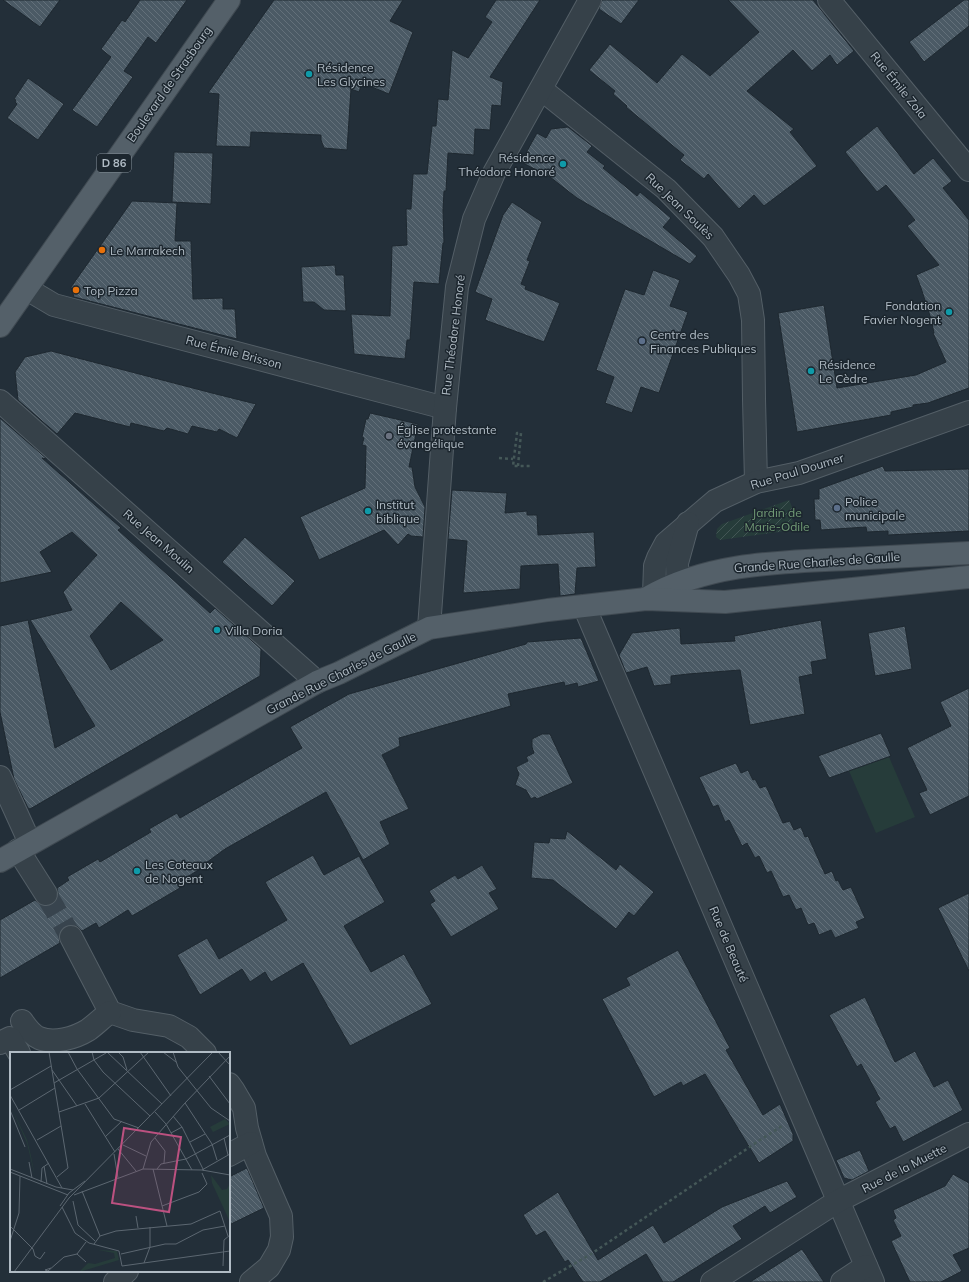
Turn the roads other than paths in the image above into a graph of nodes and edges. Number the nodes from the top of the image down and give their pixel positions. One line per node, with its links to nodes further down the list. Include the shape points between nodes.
1 (229, 0): 6 (main road, Boulevard de Strasbourg / D 86)
2 (590, 0): 4 (street, Rue Théodore Honoré)
3 (829, 0): 5 (street, Rue Émile Zola)
4 (541, 89): 9 (street, Rue Théodore Honoré, via 494,173 474,219 457,287); 11 (street, Rue Jean Soulès, via 666,189 713,237 740,275 749,294 753,320)
5 (969, 170)
6 (27, 288): 7 (main road, Boulevard de Strasbourg / D 86); 9 (street, Rue Émile Brisson, via 54,305)
7 (0, 326)
8 (0, 401): 19 (street, Rue Jean Moulin)
9 (445, 408): 18 (street, Rue Théodore Honoré)
10 (969, 412): 11 (street, Rue Paul Doumer, via 805,471)
11 (756, 482): 12 (street, Rue Paul Doumer, via 715,501)
12 (688, 523): 15 (street, via 677,563); 16 (street, Rue Paul Doumer, via 666,544 658,558)
13 (969, 552): 15 (main road, Grande Rue Charles de Gaulle, via 738,567 718,570)
14 (969, 577): 15 (main road, Grande Rue Charles de Gaulle, via 725,602)
15 (678, 591): 16 (main road, Grande Rue Charles de Gaulle)
16 (650, 596): 17 (main road, Grande Rue Charles de Gaulle)
17 (584, 606): 18 (main road, Grande Rue Charles de Gaulle); 33 (street, Rue de Beauté)
18 (429, 628): 19 (main road, Grande Rue Charles de Gaulle)
19 (317, 682): 21 (main road, Grande Rue Charles de Gaulle)
20 (0, 778): 21 (street)
21 (16, 851): 22 (street)
22 (46, 894)
23 (71, 937): 24 (street)
24 (110, 1012): 25 (street, via 87,1031 70,1039 40,1038 28,1030); 28 (street, via 133,1020 170,1026 189,1037)
25 (22, 1021)
26 (0, 1043): 27 (street, via 10,1038)
27 (18, 1052)
28 (204, 1052)
29 (230, 1086): 31 (street, via 244,1108)
30 (969, 1134): 33 (street, Rue de la Muette)
31 (251, 1143): 32 (street); 39 (street, via 281,1216 282,1237 279,1250 269,1267)
32 (230, 1154)
33 (838, 1201): 36 (street, Rue de Beauté); 40 (street, Rue de la Muette)
34 (127, 1272): 37 (street)
35 (137, 1272): 38 (street)
36 (869, 1274): 41 (street)
37 (115, 1282)
38 (141, 1282)
39 (251, 1282)
40 (712, 1282)
41 (842, 1282)

